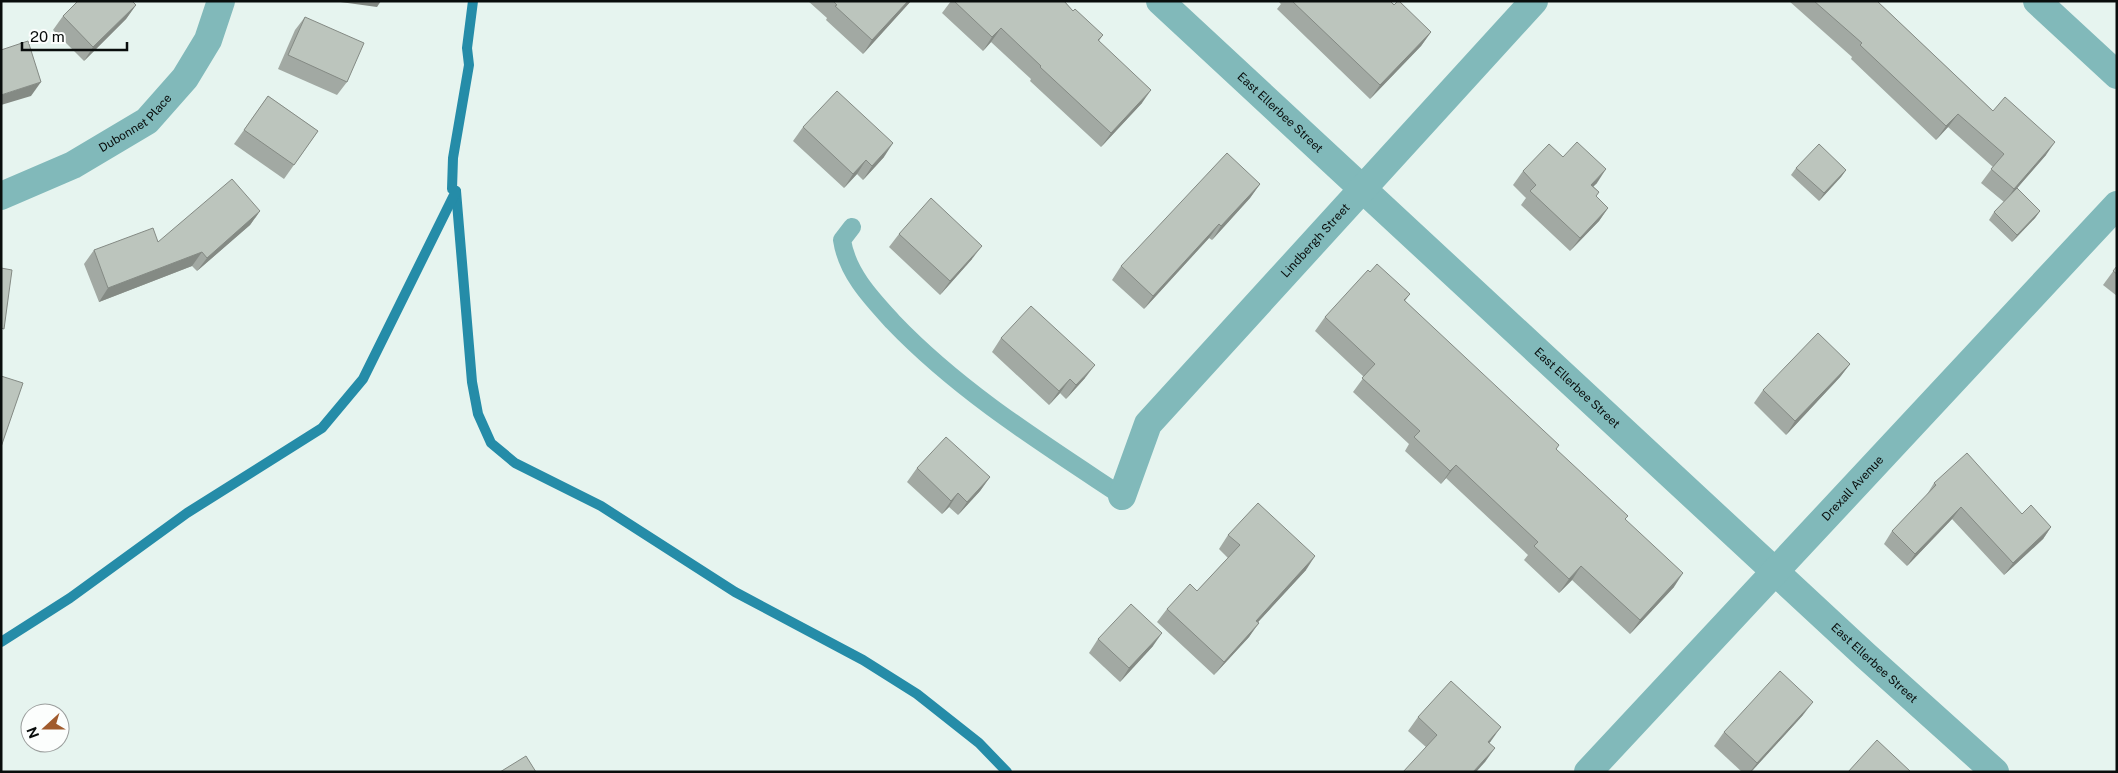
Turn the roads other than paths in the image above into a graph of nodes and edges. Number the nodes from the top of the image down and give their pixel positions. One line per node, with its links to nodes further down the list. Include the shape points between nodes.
1 (221, 1): 7 (street, Dubonnet Place, via 208,40 185,78 147,121 73,165)
2 (1160, 1): 6 (street, East Ellerbee Street)
3 (1534, 1): 6 (street, Lindbergh Street)
4 (2037, 1): 5 (street)
5 (2117, 75)
6 (1364, 190): 10 (street, Lindbergh Street, via 1148,424); 11 (street, East Ellerbee Street)
7 (1, 196)
8 (2117, 205): 11 (street, Drexall Avenue)
9 (852, 227): 10 (lane, via 842,240 845,255 867,293 922,352 1011,422)
10 (1122, 496)
11 (1776, 571): 12 (street, Drexall Avenue); 13 (street, East Ellerbee Street)
12 (1588, 772)
13 (1995, 772)

